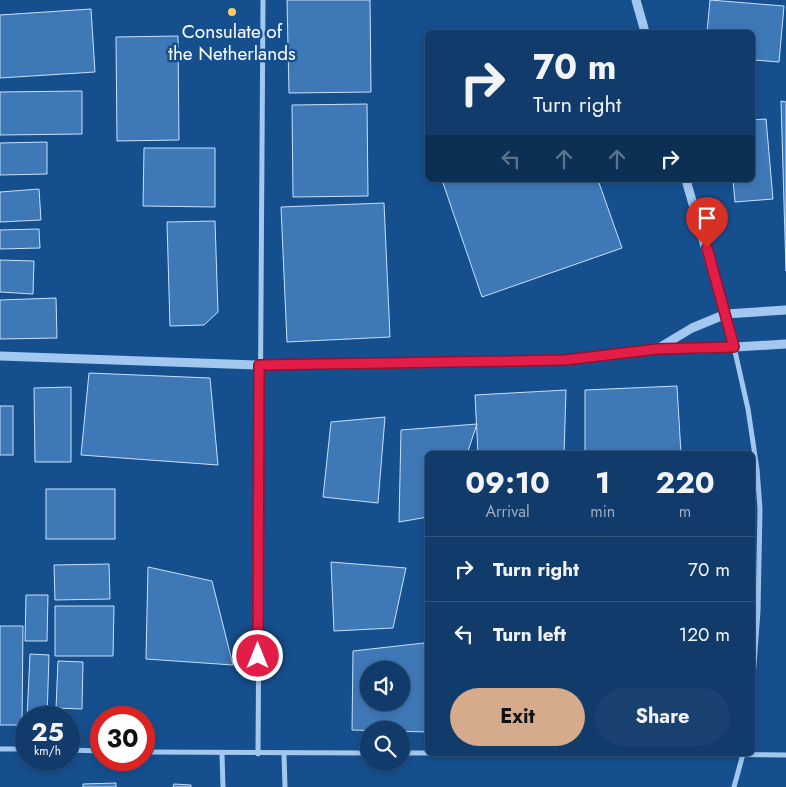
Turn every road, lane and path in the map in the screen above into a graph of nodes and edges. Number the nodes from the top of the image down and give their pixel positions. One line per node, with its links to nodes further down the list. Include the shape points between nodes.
1 (263, 0): 11 (street)
2 (636, 0): 3 (street)
3 (644, 30)
4 (687, 182): 6 (street)
5 (786, 310): 6 (street)
6 (726, 314): 8 (street); 9 (street, via 692,328)
7 (786, 344): 8 (street)
8 (734, 347): 9 (street); 12 (street, via 748,409)
9 (657, 349): 11 (street, via 565,360)
10 (0, 356): 11 (street)
11 (259, 365): 22 (street)
12 (753, 451)
13 (755, 467): 14 (street, via 760,509)
14 (755, 652)
15 (0, 749): 16 (street)
16 (15, 749)
17 (155, 752): 21 (street)
18 (360, 753): 23 (street)
19 (410, 753): 20 (street)
20 (425, 753)
21 (222, 754): 22 (street); 27 (street)
22 (258, 754): 23 (street)
23 (284, 754): 28 (street)
24 (755, 755): 25 (street)
25 (786, 755)
26 (743, 756): 29 (street)
27 (223, 787)
28 (285, 787)
29 (734, 787)

